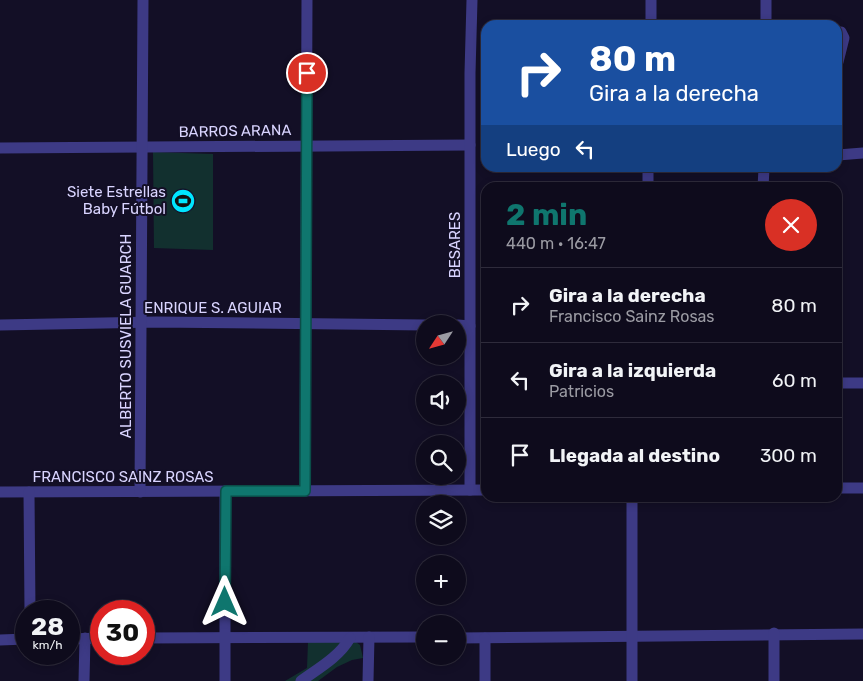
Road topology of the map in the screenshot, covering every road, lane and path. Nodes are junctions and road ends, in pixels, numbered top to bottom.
1 (143, 0) edge
2 (307, 0) edge
3 (472, 0) edge
4 (651, 0) edge
5 (766, 0) edge
6 (651, 20) edge
7 (766, 20) edge
8 (842, 34) edge
9 (842, 46) edge
10 (470, 145) junction
11 (307, 146) junction
12 (142, 147) junction
13 (0, 148) edge
14 (863, 153) edge
15 (842, 155) edge
16 (141, 322) junction
17 (305, 324) junction
18 (0, 325) edge
19 (416, 325) edge
20 (466, 326) edge
21 (470, 326) junction
22 (842, 383) edge
23 (863, 383) edge
24 (842, 488) edge
25 (863, 488) edge
26 (470, 490) junction
27 (481, 490) edge
28 (226, 491) junction
29 (305, 491) junction
30 (0, 492) edge
31 (29, 492) junction
32 (140, 492) junction
33 (632, 502) edge
34 (30, 600) edge
35 (774, 633) junction
36 (863, 634) edge
37 (632, 636) junction
38 (369, 637) junction
39 (416, 637) edge
40 (80, 638) edge
41 (85, 638) junction
42 (90, 638) edge
43 (155, 638) edge
44 (225, 638) junction
45 (350, 638) junction
46 (466, 638) edge
47 (485, 638) junction
48 (15, 639) edge
49 (0, 640) edge
50 (84, 681) edge
51 (225, 681) edge
52 (300, 681) edge
53 (368, 681) edge
54 (485, 681) edge
55 (632, 681) edge
56 (774, 681) edge

1 - 12 street, ALBERTO SUSVIELA GUARCH
2 - 11 street
3 - 10 street, BESARES
4 - 6 street
5 - 7 street
8 - 9 street
10 - 11 street, BARROS ARANA
10 - 21 street, BESARES
11 - 12 street, BARROS ARANA
11 - 17 street
12 - 13 street, BARROS ARANA
12 - 16 street, ALBERTO SUSVIELA GUARCH
14 - 15 street
16 - 17 street, ENRIQUE S. AGUIAR
16 - 18 street, ENRIQUE S. AGUIAR
16 - 32 street, ALBERTO SUSVIELA GUARCH
17 - 19 street, ENRIQUE S. AGUIAR
17 - 29 street
20 - 21 street
21 - 26 street, BESARES
22 - 23 street
24 - 25 street
26 - 27 street, FRANCISCO SAINZ ROSAS
26 - 29 street, FRANCISCO SAINZ ROSAS
28 - 29 street, FRANCISCO SAINZ ROSAS
28 - 32 street, FRANCISCO SAINZ ROSAS
28 - 44 street
30 - 31 street, FRANCISCO SAINZ ROSAS
31 - 32 street, FRANCISCO SAINZ ROSAS
31 - 34 street
33 - 37 street
35 - 36 street
35 - 37 street
35 - 56 street
37 - 47 street
37 - 55 street
38 - 39 street
38 - 45 street
38 - 53 street
40 - 41 street
41 - 42 street
41 - 50 street
43 - 44 street
44 - 45 street
44 - 51 street
45 - 52 street
46 - 47 street
47 - 54 street
48 - 49 street

